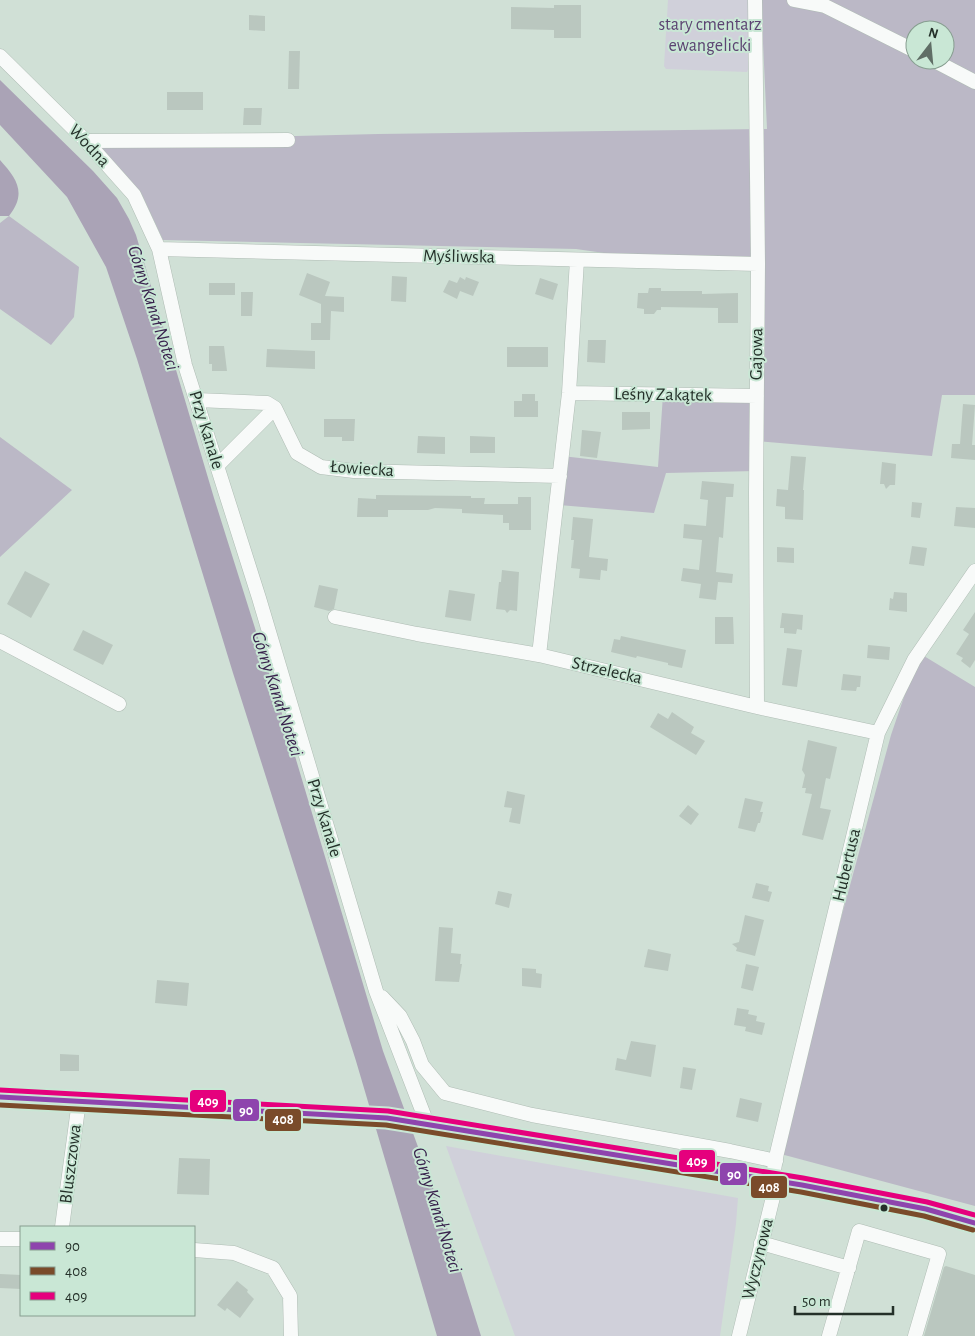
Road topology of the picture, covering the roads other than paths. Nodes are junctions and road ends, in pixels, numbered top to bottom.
1 (755, 0) edge
2 (794, 0) edge
3 (905, 46) edge
4 (0, 56) edge
5 (952, 70) edge
6 (975, 82) edge
7 (288, 140) dead end
8 (86, 141) junction
9 (159, 249) junction
10 (577, 260) junction
11 (758, 264) junction
12 (569, 393) junction
13 (757, 396) junction
14 (196, 400) junction
15 (275, 408) junction
16 (217, 466) junction
17 (560, 476) junction
18 (975, 571) edge
19 (335, 617) dead end
20 (0, 641) edge
21 (538, 655) junction
22 (119, 704) dead end
23 (757, 707) junction
24 (878, 732) junction
25 (376, 990) junction
26 (0, 1097) edge
27 (79, 1101) junction
28 (421, 1122) junction
29 (776, 1161) junction
30 (772, 1181) junction
31 (62, 1226) edge
32 (0, 1239) edge
33 (20, 1239) edge
34 (761, 1243) junction
35 (195, 1250) edge
36 (849, 1268) junction
37 (291, 1336) edge
38 (739, 1336) edge
39 (829, 1336) edge
40 (915, 1336) edge

1 - 11 street, Gajowa
2 - 3 street
4 - 8 street, Wodna
5 - 6 street
7 - 8 street
8 - 9 street, Wodna
9 - 10 street, Myśliwska
9 - 14 street, Przy Kanale
10 - 11 street, Myśliwska
10 - 12 street
11 - 13 street, Gajowa
12 - 13 street, Leśny Zakątek
12 - 17 street
13 - 23 street, Gajowa
14 - 15 street
14 - 16 street, Przy Kanale
15 - 16 street
15 - 17 street, Łowiecka
16 - 25 street, Przy Kanale
17 - 21 street
18 - 24 street, Hubertusa
19 - 21 street, Strzelecka
20 - 22 street
21 - 23 street, Strzelecka
23 - 24 street, Strzelecka
24 - 29 street, Hubertusa
25 - 28 street, Przy Kanale
25 - 29 street
26 - 27 street
27 - 28 street
27 - 31 street, Bluszczowa
28 - 30 street
29 - 30 street, Hubertusa
30 - 34 street, Wyczynowa
32 - 33 street
34 - 36 street
34 - 38 street, Wyczynowa
35 - 37 street
36 - 39 street
36 - 40 street

